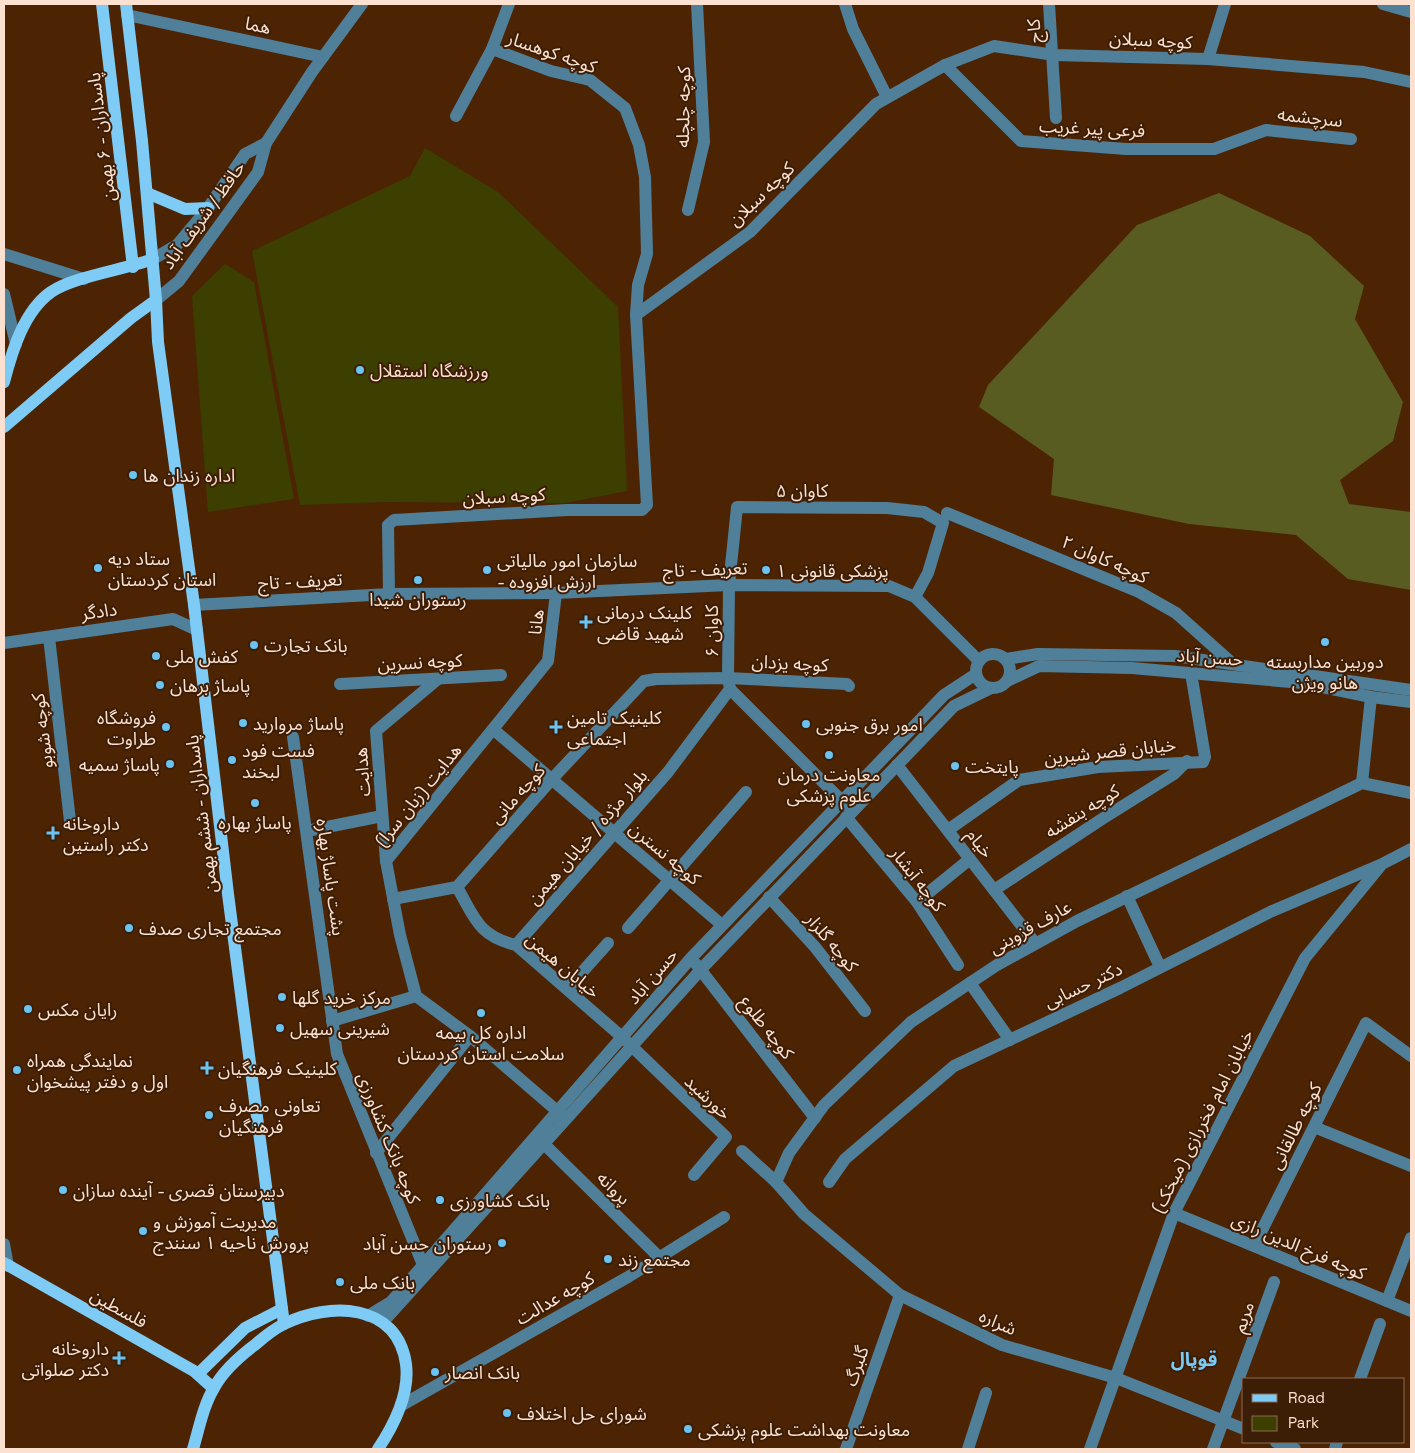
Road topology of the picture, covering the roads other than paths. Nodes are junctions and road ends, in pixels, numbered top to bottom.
1 (102, 4) edge
2 (362, 4) edge
3 (509, 4) edge
4 (697, 4) edge
5 (845, 4) edge
6 (1049, 4) edge
7 (1225, 4) edge
8 (1383, 4) edge
9 (1397, 6) edge
10 (126, 10) edge
11 (1411, 12) edge
12 (492, 49) junction
13 (1054, 55) junction
14 (323, 57) junction
15 (1208, 59) junction
16 (945, 65) junction
17 (1411, 82) edge
18 (887, 97) junction
19 (456, 116) dead end
20 (1056, 118) dead end
21 (1266, 130) joint
22 (1351, 139) dead end
23 (266, 143) junction
24 (147, 193) junction
25 (208, 208) junction
26 (688, 210) dead end
27 (4, 254) edge
28 (153, 259) junction
29 (133, 267) junction
30 (84, 279) junction
31 (4, 294) edge
32 (156, 300) junction
33 (636, 315) junction
34 (16, 344) junction
35 (4, 382) edge
36 (4, 427) edge
37 (945, 518) junction
38 (729, 585) junction
39 (556, 593) junction
40 (389, 594) junction
41 (915, 597) junction
42 (194, 605) junction
43 (197, 630) junction
44 (49, 637) junction
45 (4, 644) edge
46 (550, 654) joint
47 (1006, 659) junction
48 (979, 661) junction
49 (1232, 664) junction
50 (1192, 673) junction
51 (976, 674) junction
52 (501, 675) dead end
53 (438, 679) junction
54 (650, 680) joint
55 (1007, 681) junction
56 (729, 683) junction
57 (340, 684) dead end
58 (849, 686) dead end
59 (990, 688) junction
60 (1411, 690) edge
61 (1371, 697) junction
62 (1411, 702) edge
63 (494, 730) junction
64 (293, 737) dead end
65 (1187, 761) junction
66 (897, 765) junction
67 (552, 780) junction
68 (1362, 783) junction
69 (746, 792) dead end
70 (1411, 793) edge
71 (842, 802) junction
72 (849, 814) junction
73 (382, 816) junction
74 (70, 822) dead end
75 (948, 830) junction
76 (307, 831) junction
77 (614, 832) junction
78 (1411, 849) edge
79 (970, 859) junction
80 (386, 861) junction
81 (1382, 864) junction
82 (670, 880) junction
83 (457, 887) junction
84 (994, 890) junction
85 (1127, 896) junction
86 (770, 897) junction
87 (392, 899) junction
88 (917, 902) junction
89 (722, 925) junction
90 (628, 928) dead end
91 (608, 943) dead end
92 (1035, 943) junction
93 (516, 945) junction
94 (692, 958) junction
95 (958, 965) dead end
96 (1160, 968) junction
97 (700, 970) junction
98 (970, 982) junction
99 (566, 989) junction
100 (416, 996) junction
101 (865, 1011) dead end
102 (332, 1021) junction
103 (470, 1036) junction
104 (622, 1037) junction
105 (1010, 1040) junction
106 (631, 1047) junction
107 (1411, 1056) edge
108 (562, 1115) junction
109 (815, 1118) junction
110 (1314, 1127) junction
111 (544, 1144) junction
112 (742, 1151) dead end
113 (376, 1152) junction
114 (1411, 1166) edge
115 (694, 1175) dead end
116 (776, 1182) junction
117 (829, 1182) dead end
118 (1174, 1213) junction
119 (724, 1217) dead end
120 (1411, 1238) edge
121 (4, 1244) edge
122 (1254, 1246) junction
123 (660, 1258) junction
124 (6, 1264) edge
125 (423, 1265) junction
126 (1274, 1282) dead end
127 (900, 1295) junction
128 (1388, 1301) junction
129 (282, 1309) junction
130 (1411, 1311) edge
131 (368, 1316) junction
132 (383, 1322) junction
133 (284, 1324) junction
134 (1380, 1324) dead end
135 (198, 1374) junction
136 (1116, 1378) junction
137 (1360, 1378) edge
138 (213, 1388) junction
139 (986, 1393) dead end
140 (402, 1405) junction
141 (1223, 1421) junction
142 (1242, 1428) edge
143 (1279, 1443) edge
144 (383, 1448) edge
145 (193, 1449) edge
146 (846, 1449) edge
147 (968, 1449) edge
148 (1090, 1449) edge
149 (1213, 1449) edge
150 (1295, 1449) edge

1 - 29 main road, پاسداران - ۶ بهمن
2 - 14 street, حافظ / شریف آباد
3 - 12 street
4 - 26 street, کوچه چلچله
5 - 18 street
6 - 13 street, کاج
7 - 15 street
8 - 9 street
9 - 11 street
10 - 14 street, هما
10 - 24 main road
12 - 19 street
12 - 33 street, کوچه کوهسار
13 - 15 street, کوچه سبلان
13 - 16 street, کوچه سبلان
13 - 20 street, کاج
14 - 23 street, حافظ / شریف آباد
15 - 17 street, کوچه سبلان
16 - 18 street, کوچه سبلان
16 - 21 street, فرعی پیر غریب
18 - 33 street, کوچه سبلان
21 - 22 street, سرچشمه
23 - 25 street, حافظ / شریف آباد
23 - 32 street, حافظ / شریف آباد
24 - 25 main road
24 - 28 main road
25 - 28 street, حافظ / شریف آباد
27 - 30 street
28 - 29 main road
28 - 32 main road, پاسداران - ششم بهمن
29 - 30 main road
30 - 34 main road
31 - 34 street
32 - 36 main road
32 - 42 main road, پاسداران - ششم بهمن
33 - 40 street, کوچه سبلان
34 - 35 main road
37 - 38 street, کاوان ۵
37 - 41 street
37 - 49 street, کوچه کاوان ۲
38 - 39 street, تعریف - تاج
38 - 41 street, تعریف - تاج
38 - 56 street, کاوان ۶
39 - 40 street, تعریف - تاج
39 - 46 street, هانا
40 - 42 street, تعریف - تاج
41 - 48 street, تعریف - تاج
42 - 43 main road, پاسداران - ششم بهمن
43 - 44 street, دادگر
43 - 129 main road, پاسداران - ششم بهمن
44 - 45 street, دادگر
44 - 74 street, کوچه شوبو
46 - 63 street, هدایت (زبان سرا)
47 - 48 street
47 - 49 street, حسن آباد
47 - 55 street
48 - 51 street
49 - 60 street, حسن آباد
50 - 55 street, حسن آباد
50 - 61 street, حسن آباد
50 - 65 street, خیابان قصر شیرین
51 - 59 street
51 - 71 street, حسن آباد
52 - 53 street, کوچه نسرین
53 - 57 street, کوچه نسرین
53 - 73 street, هدایت
54 - 56 street, کوچه یزدان
54 - 67 street, کوچه مانی
55 - 59 street
56 - 58 street, کوچه یزدان
56 - 71 street, کوچه آبشار
56 - 77 street, بلوار مژده / خیابان هیمن
59 - 66 street, حسن آباد
61 - 62 street, حسن آباد
61 - 68 street
63 - 67 street, کوچه نسترن
63 - 80 street, هدایت (زبان سرا)
64 - 76 street, پشت پاساژ بهاره
65 - 75 street, خیابان قصر شیرین
65 - 84 street, کوچه بنفشه
66 - 72 street, حسن آباد
66 - 75 street, خیام
67 - 77 street, کوچه نسترن
67 - 83 street, کوچه مانی
68 - 70 street
68 - 85 street, عارف قزوینی
69 - 82 street
71 - 72 street, کوچه آبشار
71 - 89 street, حسن آباد
72 - 86 street, حسن آباد
72 - 88 street, کوچه آبشار
73 - 76 street
73 - 80 street, هدایت
75 - 79 street, خیام
76 - 102 street, پشت پاساژ بهاره
77 - 82 street, کوچه نسترن
77 - 93 street, بلوار مژده / خیابان هیمن
78 - 81 street, خیابان امام فخررازی (میخک)
79 - 84 street, خیام
79 - 88 street
80 - 87 street, هدایت (زبان سرا)
81 - 96 street, دکتر حسابی
81 - 118 street, خیابان امام فخررازی (میخک)
82 - 89 street, کوچه نسترن
82 - 90 street
83 - 87 street
83 - 93 street, خیابان هیمن
84 - 92 street, خیام
85 - 92 street, عارف قزوینی
85 - 96 street
86 - 97 street, حسن آباد
86 - 101 street, کوچه گلزار
87 - 100 street, هدایت (زبان سرا)
88 - 95 street, کوچه آبشار
89 - 94 street, حسن آباد
91 - 99 street
92 - 98 street, عارف قزوینی
93 - 99 street, خیابان هیمن
94 - 97 street, کوچه طلوع
94 - 104 street, حسن آباد
96 - 105 street, دکتر حسابی
97 - 106 street, حسن آباد
97 - 109 street, کوچه طلوع
98 - 105 street
98 - 109 street, عارف قزوینی
99 - 104 street, خیابان هیمن
100 - 102 street
100 - 103 street
102 - 113 street, کوچه بانک کشاورزی
103 - 108 street
103 - 113 street
104 - 106 street, خیابان هیمن
104 - 108 street, حسن آباد
105 - 117 street, دکتر حسابی
106 - 108 street, حسن آباد
106 - 115 street, خورشید
107 - 110 street, کوچه طالقانی
108 - 111 street, حسن آباد
108 - 125 street, حسن آباد
109 - 116 street, عارف قزوینی
110 - 114 street
110 - 122 street, کوچه طالقانی
111 - 123 street, پروانه
111 - 132 street, حسن آباد
112 - 116 street, شراره
113 - 125 street, کوچه بانک کشاورزی
116 - 127 street, شراره
118 - 122 street, کوچه فرخ الدین رازی
118 - 136 street, خیابان امام فخررازی (میخک)
119 - 123 street, کوچه عدالت
120 - 128 street
121 - 124 street
122 - 128 street, کوچه فرخ الدین رازی
123 - 140 street, کوچه عدالت
124 - 135 main road, فلسطین
125 - 131 street, حسن آباد
126 - 141 street, مریم
127 - 136 street, شراره
127 - 146 street, گلبرگ
128 - 130 street, کوچه فرخ الدین رازی
129 - 133 main road, پاسداران - ششم بهمن
129 - 135 main road
131 - 132 main road
131 - 133 main road
132 - 140 main road
133 - 138 main road
134 - 137 street
135 - 138 main road, فلسطین
136 - 141 street, شراره
136 - 148 street, خیابان امام فخررازی (میخک)
138 - 145 main road
139 - 147 street
140 - 144 main road
141 - 142 street, شراره
141 - 149 street, مریم
143 - 150 street

